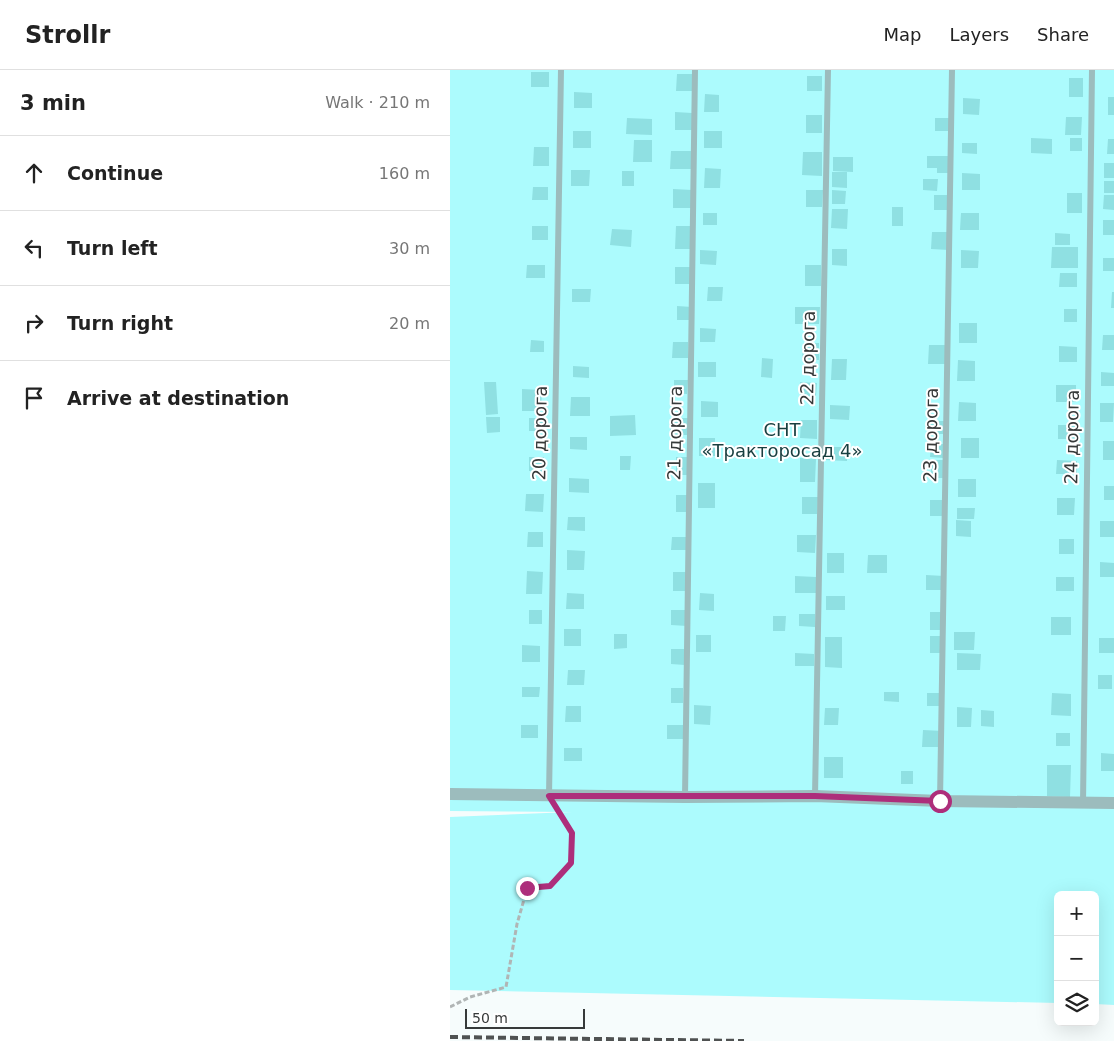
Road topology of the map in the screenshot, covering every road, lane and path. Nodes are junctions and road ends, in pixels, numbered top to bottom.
1 (561, 70) edge
2 (696, 70) edge
3 (828, 70) edge
4 (952, 70) edge
5 (1092, 70) edge
6 (450, 794) edge
7 (549, 796) junction
8 (815, 796) junction
9 (685, 797) junction
10 (940, 801) junction
11 (1114, 803) edge
12 (1083, 804) junction
13 (450, 1007) edge

1 - 7 lane, 20 дорога
2 - 9 lane, 21 дорога
3 - 8 lane, 22 дорога
4 - 10 lane, 23 дорога
5 - 12 lane, 24 дорога
6 - 7 street
7 - 9 street
7 - 13 path
8 - 9 street
8 - 10 street
10 - 12 street
11 - 12 street

